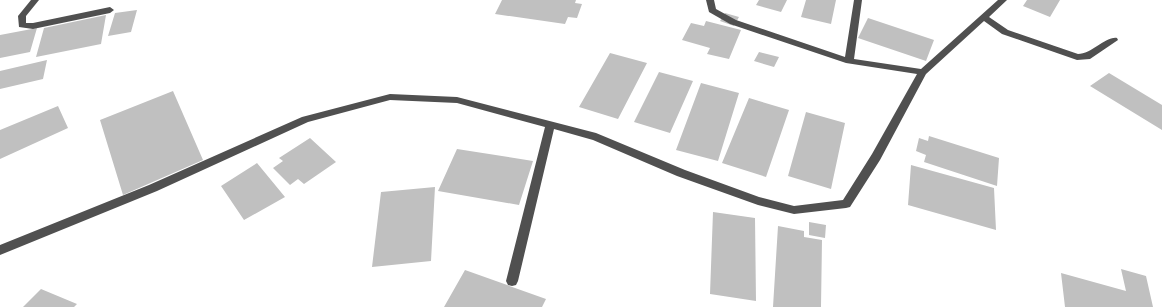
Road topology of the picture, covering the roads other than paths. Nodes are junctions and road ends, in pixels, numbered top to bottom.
1 (35, 0) edge
2 (710, 0) edge
3 (858, 0) edge
4 (1003, 0) edge
5 (110, 10) dead end
6 (984, 17) junction
7 (1114, 40) dead end
8 (849, 61) junction
9 (923, 72) junction
10 (550, 125) junction
11 (0, 250) edge
12 (512, 281) dead end

1 - 5 street
2 - 8 street
3 - 8 street
4 - 6 street
6 - 7 street
6 - 9 street
8 - 9 street
9 - 10 street
10 - 11 street
10 - 12 street

